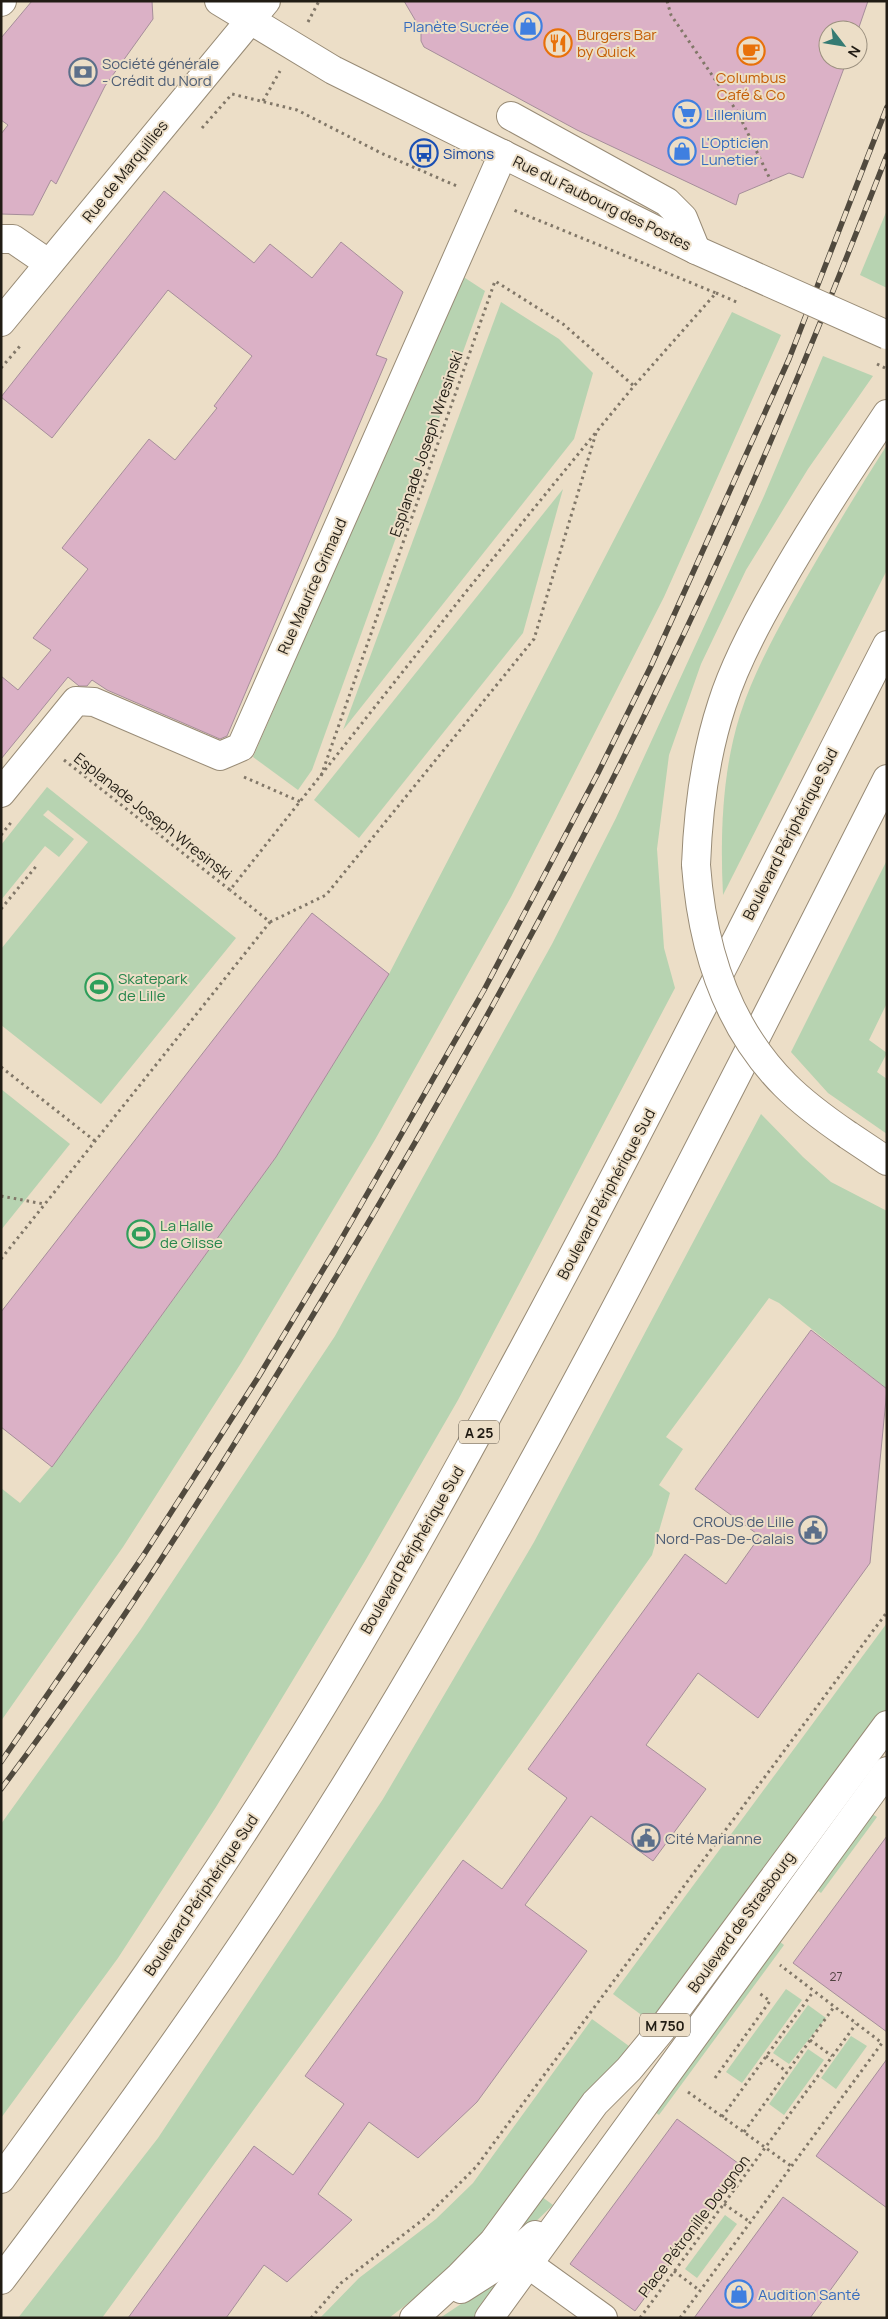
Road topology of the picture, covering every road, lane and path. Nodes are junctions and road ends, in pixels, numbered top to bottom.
1 (219, 1) edge
2 (667, 1) edge
3 (258, 11) edge
4 (511, 116) dead end
5 (503, 154) junction
6 (771, 181) dead end
7 (1, 239) edge
8 (696, 250) junction
9 (48, 263) junction
10 (716, 293) dead end
11 (1, 322) edge
12 (887, 335) edge
13 (634, 386) junction
14 (887, 414) edge
15 (597, 430) junction
16 (887, 645) edge
17 (68, 752) dead end
18 (63, 759) junction
19 (58, 765) dead end
20 (238, 774) dead end
21 (320, 779) junction
22 (887, 780) edge
23 (301, 802) junction
24 (10, 803) edge
25 (1, 835) edge
26 (38, 864) dead end
27 (230, 890) junction
28 (1, 909) edge
29 (270, 922) junction
30 (1, 1067) edge
31 (95, 1141) junction
32 (887, 1161) edge
33 (1, 1196) edge
34 (45, 1204) junction
35 (1, 1259) edge
36 (887, 1612) edge
37 (887, 1725) edge
38 (887, 1771) edge
39 (786, 1972) dead end
40 (757, 1991) dead end
41 (813, 1992) junction
42 (834, 2007) junction
43 (856, 2024) junction
44 (810, 2040) junction
45 (766, 2056) junction
46 (832, 2056) junction
47 (787, 2072) junction
48 (714, 2078) dead end
49 (694, 2097) dead end
50 (722, 2117) junction
51 (744, 2132) junction
52 (766, 2148) junction
53 (791, 2166) junction
54 (1, 2179) edge
55 (576, 2198) junction
56 (724, 2204) junction
57 (750, 2222) junction
58 (528, 2264) junction
59 (674, 2271) junction
60 (1, 2280) edge
61 (700, 2290) junction
62 (419, 2313) edge
63 (311, 2318) edge
64 (489, 2318) edge
65 (603, 2318) edge
66 (640, 2318) edge
67 (680, 2318) edge

1 - 3 main road, Rue du Faubourg des Postes
2 - 6 path
3 - 5 main road, Rue du Faubourg des Postes
3 - 9 main road, Rue de Marquillies
4 - 8 main road
5 - 8 main road, Rue du Faubourg des Postes
5 - 24 main road, Rue Maurice Grimaud
7 - 9 main road
8 - 12 main road, Rue du Faubourg des Postes, bridge
9 - 11 main road, Rue de Marquillies
10 - 13 path, Esplanade Joseph Wresinski
13 - 15 path, Esplanade Joseph Wresinski
13 - 21 path, Esplanade Joseph Wresinski
14 - 32 main road, bridge
15 - 21 path, Esplanade Joseph Wresinski
15 - 29 path, Esplanade Joseph Wresinski
16 - 54 main road, Boulevard Périphérique Sud / A 25
17 - 18 path
18 - 19 path
18 - 27 path, Esplanade Joseph Wresinski
20 - 23 path
21 - 23 path, Esplanade Joseph Wresinski
22 - 60 main road
23 - 27 path, Esplanade Joseph Wresinski
24 - 25 path
26 - 28 path
27 - 29 path, Esplanade Joseph Wresinski
29 - 31 path, Esplanade Joseph Wresinski
30 - 31 path
31 - 34 path, Esplanade Joseph Wresinski
33 - 34 path
34 - 35 path, Esplanade Joseph Wresinski
36 - 63 path
37 - 62 main road, Boulevard de Strasbourg / M 750
38 - 55 main road, Boulevard de Strasbourg / M 750
39 - 41 path
40 - 48 path
41 - 42 path
41 - 45 path
42 - 43 path
42 - 44 path
43 - 46 path
43 - 53 path
44 - 46 path
44 - 47 path
45 - 47 path
45 - 50 path
46 - 52 path
47 - 51 path
49 - 50 path, Place Pétronille Dougnon
50 - 51 path, Place Pétronille Dougnon
51 - 52 path, Place Pétronille Dougnon
52 - 53 path, Place Pétronille Dougnon
52 - 56 path, Place Pétronille Dougnon
53 - 57 path
55 - 58 main road, Boulevard de Strasbourg / M 750
55 - 62 main road
56 - 57 path
56 - 59 path, Place Pétronille Dougnon
57 - 61 path
58 - 64 main road, Boulevard de Strasbourg / M 750
58 - 65 main road
59 - 61 path
59 - 66 path, Place Pétronille Dougnon
61 - 67 path

